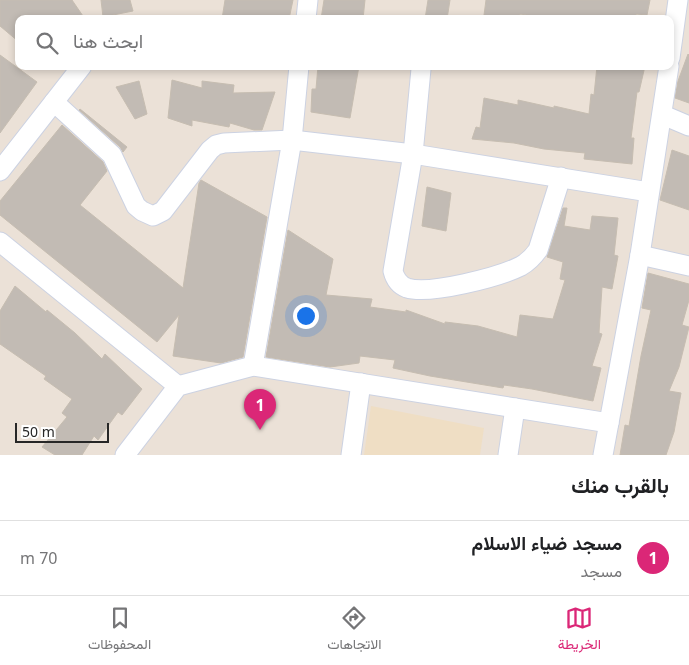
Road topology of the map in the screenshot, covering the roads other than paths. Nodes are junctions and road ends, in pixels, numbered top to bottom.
1 (308, 0) edge
2 (678, 0) edge
3 (306, 15) edge
4 (674, 29) edge
5 (79, 70) edge
6 (299, 70) edge
7 (421, 70) edge
8 (669, 70) edge
9 (54, 102) junction
10 (663, 115) junction
11 (689, 126) edge
12 (292, 140) junction
13 (413, 154) junction
14 (0, 171) edge
15 (561, 177) junction
16 (649, 192) junction
17 (0, 242) edge
18 (640, 255) junction
19 (689, 266) edge
20 (254, 366) junction
21 (361, 383) junction
22 (178, 386) junction
23 (515, 408) junction
24 (609, 423) junction
25 (126, 455) edge
26 (351, 455) edge
27 (508, 455) edge
28 (603, 455) edge

1 - 3 street
2 - 4 street
5 - 9 street
6 - 12 street
7 - 13 street
8 - 10 street
9 - 12 street
9 - 14 street
10 - 11 street
10 - 16 street
12 - 13 street
12 - 20 street
13 - 15 street
13 - 15 street
15 - 16 street
16 - 18 street
17 - 22 street
18 - 19 street
18 - 24 street
20 - 21 street
20 - 22 street
21 - 23 street
21 - 26 street
22 - 25 street
23 - 24 street
23 - 27 street
24 - 28 street

